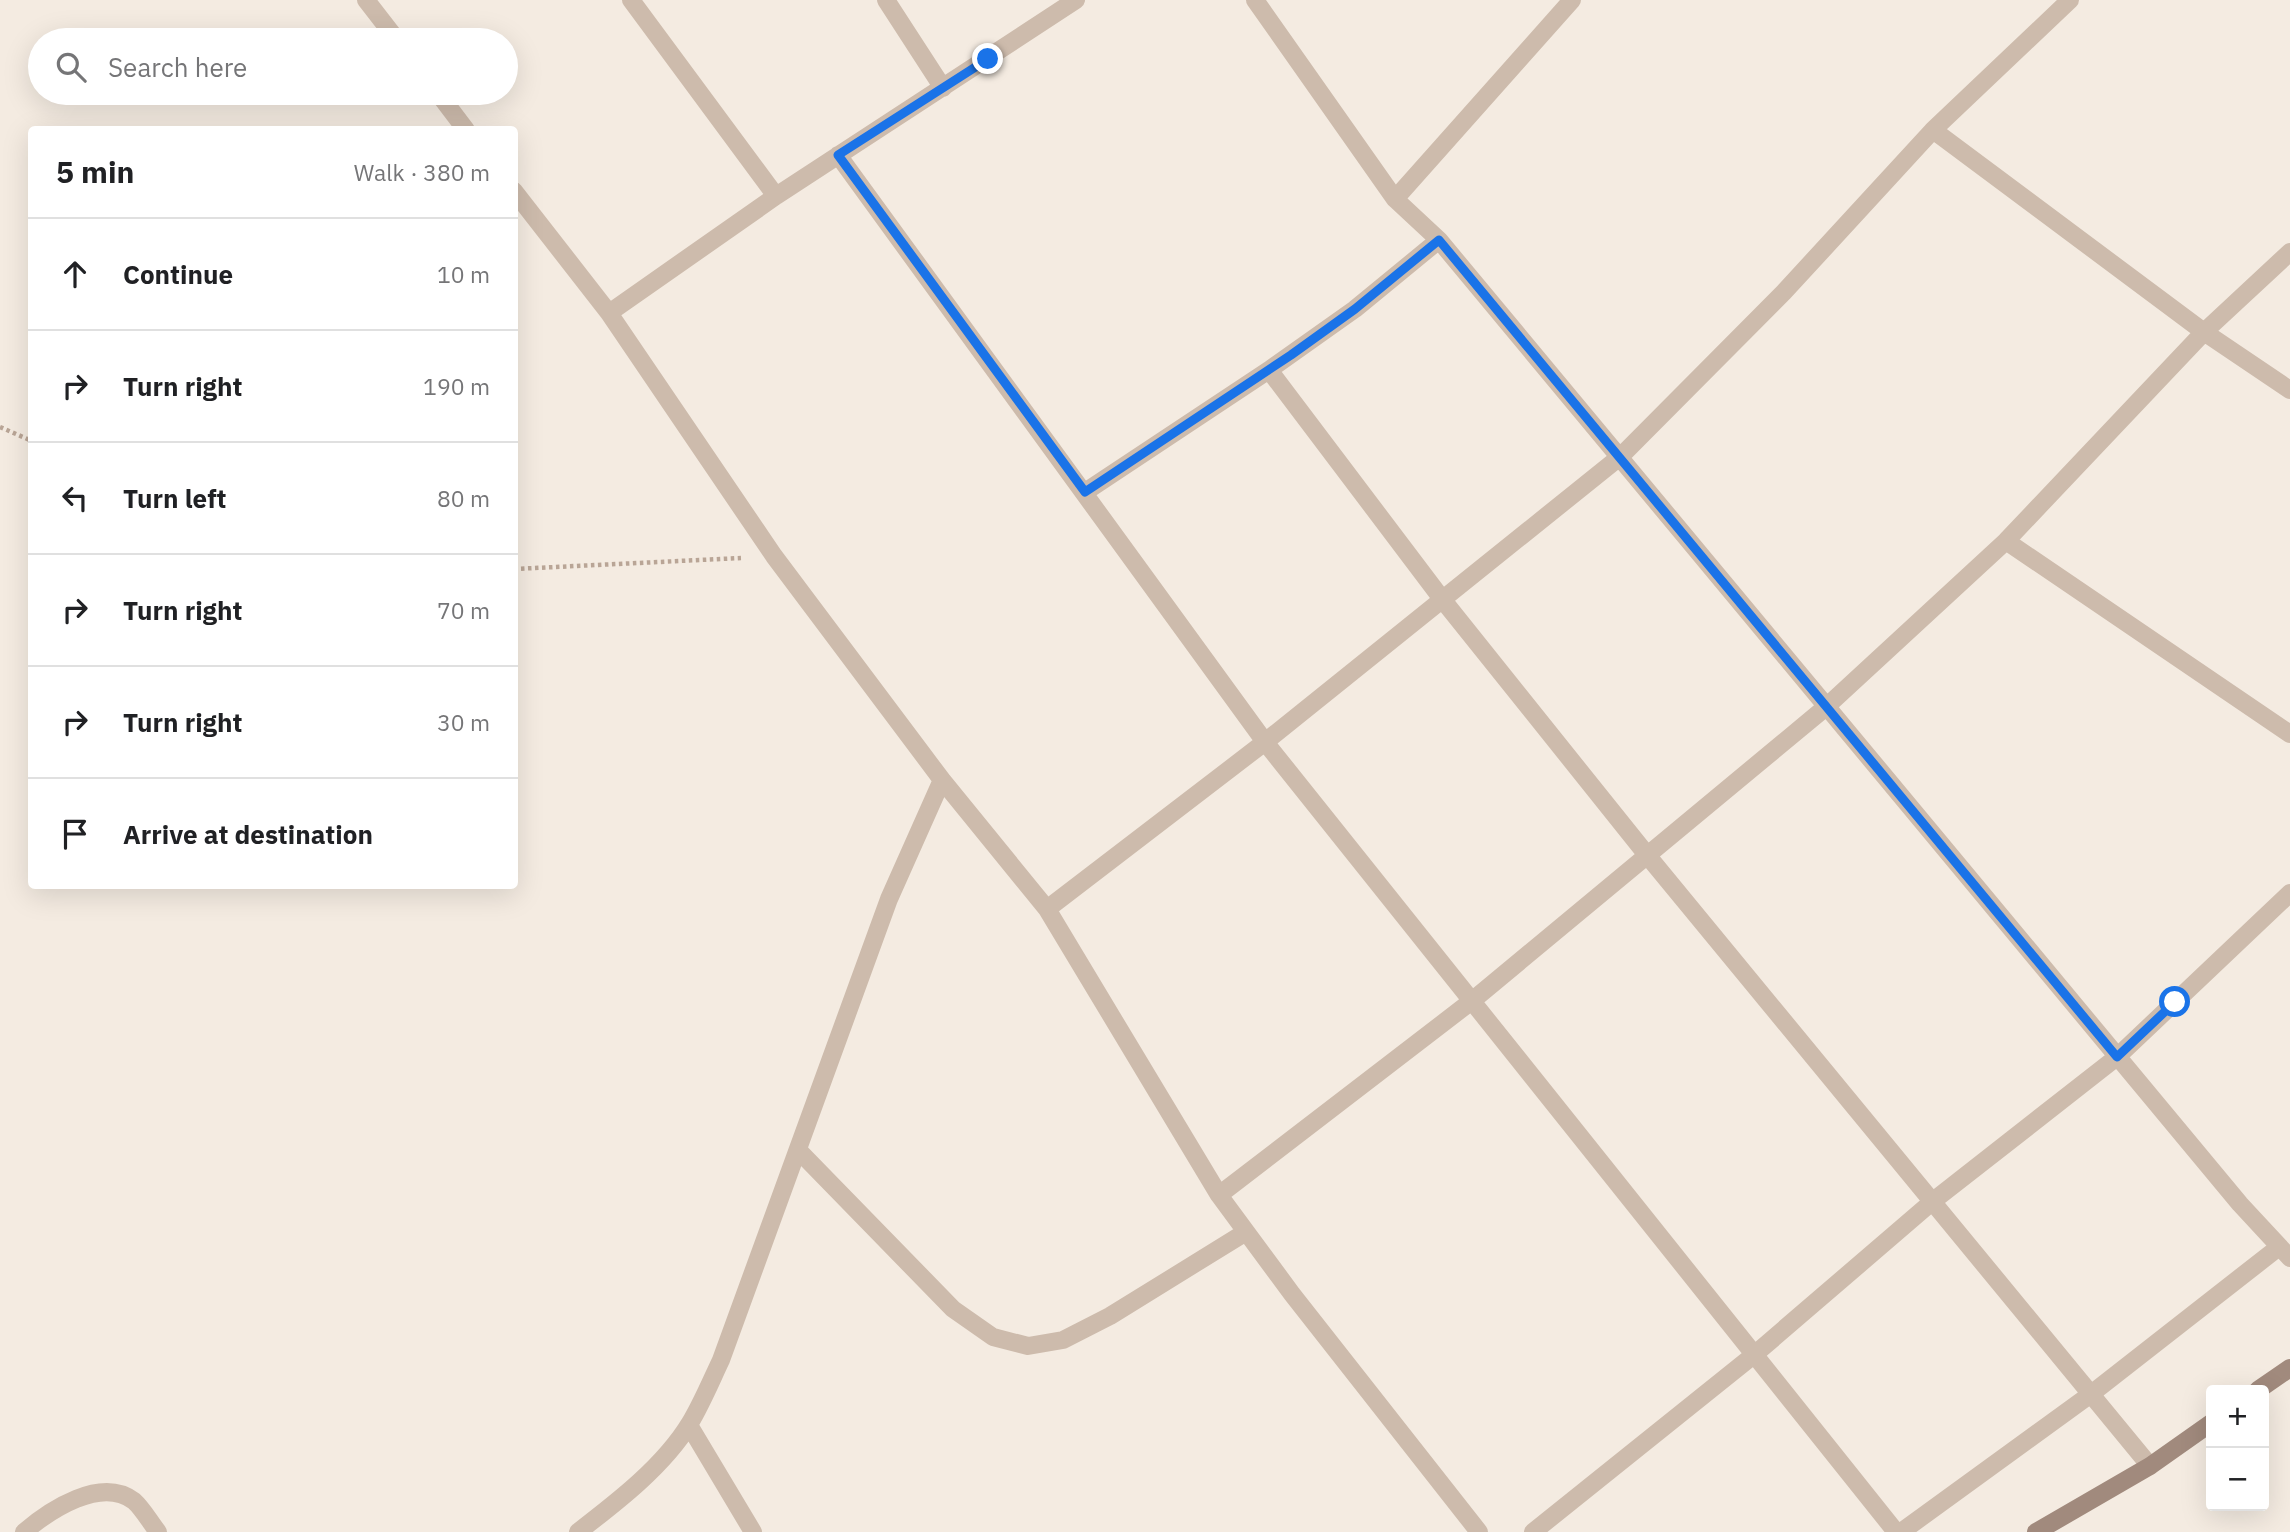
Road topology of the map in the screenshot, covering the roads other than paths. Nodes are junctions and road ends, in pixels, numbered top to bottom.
1 (366, 0) edge
2 (631, 0) edge
3 (886, 0) edge
4 (1076, 0) edge
5 (1255, 0) edge
6 (1572, 0) edge
7 (2070, 0) edge
8 (388, 28) edge
9 (943, 88) junction
10 (447, 105) edge
11 (463, 126) edge
12 (1933, 130) junction
13 (838, 155) junction
14 (518, 196) edge
15 (776, 196) junction
16 (1395, 199) junction
17 (1439, 240) junction
18 (2290, 253) edge
19 (609, 313) junction
20 (2204, 332) junction
21 (1269, 370) junction
22 (2290, 390) edge
23 (1621, 456) junction
24 (1085, 492) junction
25 (2006, 541) junction
26 (1442, 599) junction
27 (1825, 707) junction
28 (2290, 734) edge
29 (1265, 742) junction
30 (942, 780) junction
31 (1647, 855) junction
32 (2290, 893) edge
33 (1047, 909) junction
34 (1473, 1000) junction
35 (2117, 1057) junction
36 (798, 1150) junction
37 (1219, 1195) junction
38 (1933, 1201) junction
39 (1246, 1231) junction
40 (2285, 1252) edge
41 (1755, 1354) junction
42 (2290, 1368) edge
43 (2265, 1385) edge
44 (2091, 1394) junction
45 (689, 1425) junction
46 (2206, 1427) edge
47 (2150, 1466) junction
48 (24, 1532) edge
49 (158, 1532) edge
50 (578, 1532) edge
51 (753, 1532) edge
52 (1479, 1532) edge
53 (1533, 1532) edge
54 (1898, 1532) edge
55 (2036, 1532) edge

1 - 8 street
2 - 15 street
3 - 9 street
4 - 9 street
5 - 16 street
6 - 16 street
7 - 12 street
9 - 13 street
10 - 11 street
12 - 20 street
12 - 23 street
13 - 15 street
13 - 24 street
14 - 19 street
15 - 19 street
16 - 17 street
17 - 21 street
17 - 23 street
18 - 20 street
19 - 30 street
20 - 22 street
20 - 25 street
21 - 24 street
21 - 26 street
23 - 26 street
23 - 27 street
24 - 29 street
25 - 27 street
25 - 28 street
26 - 29 street
26 - 31 street
27 - 31 street
27 - 35 street
29 - 33 street
29 - 34 street
30 - 33 street
30 - 36 street
31 - 34 street
31 - 38 street
32 - 35 street
33 - 37 street
34 - 37 street
34 - 41 street
35 - 38 street
35 - 40 street
36 - 39 street
36 - 45 street
37 - 39 street
38 - 41 street
38 - 44 street
39 - 52 street
40 - 44 street
41 - 53 street
41 - 54 street
42 - 43 street
44 - 47 street
44 - 54 street
45 - 50 street
45 - 51 street
46 - 47 street
47 - 55 street
48 - 49 street

